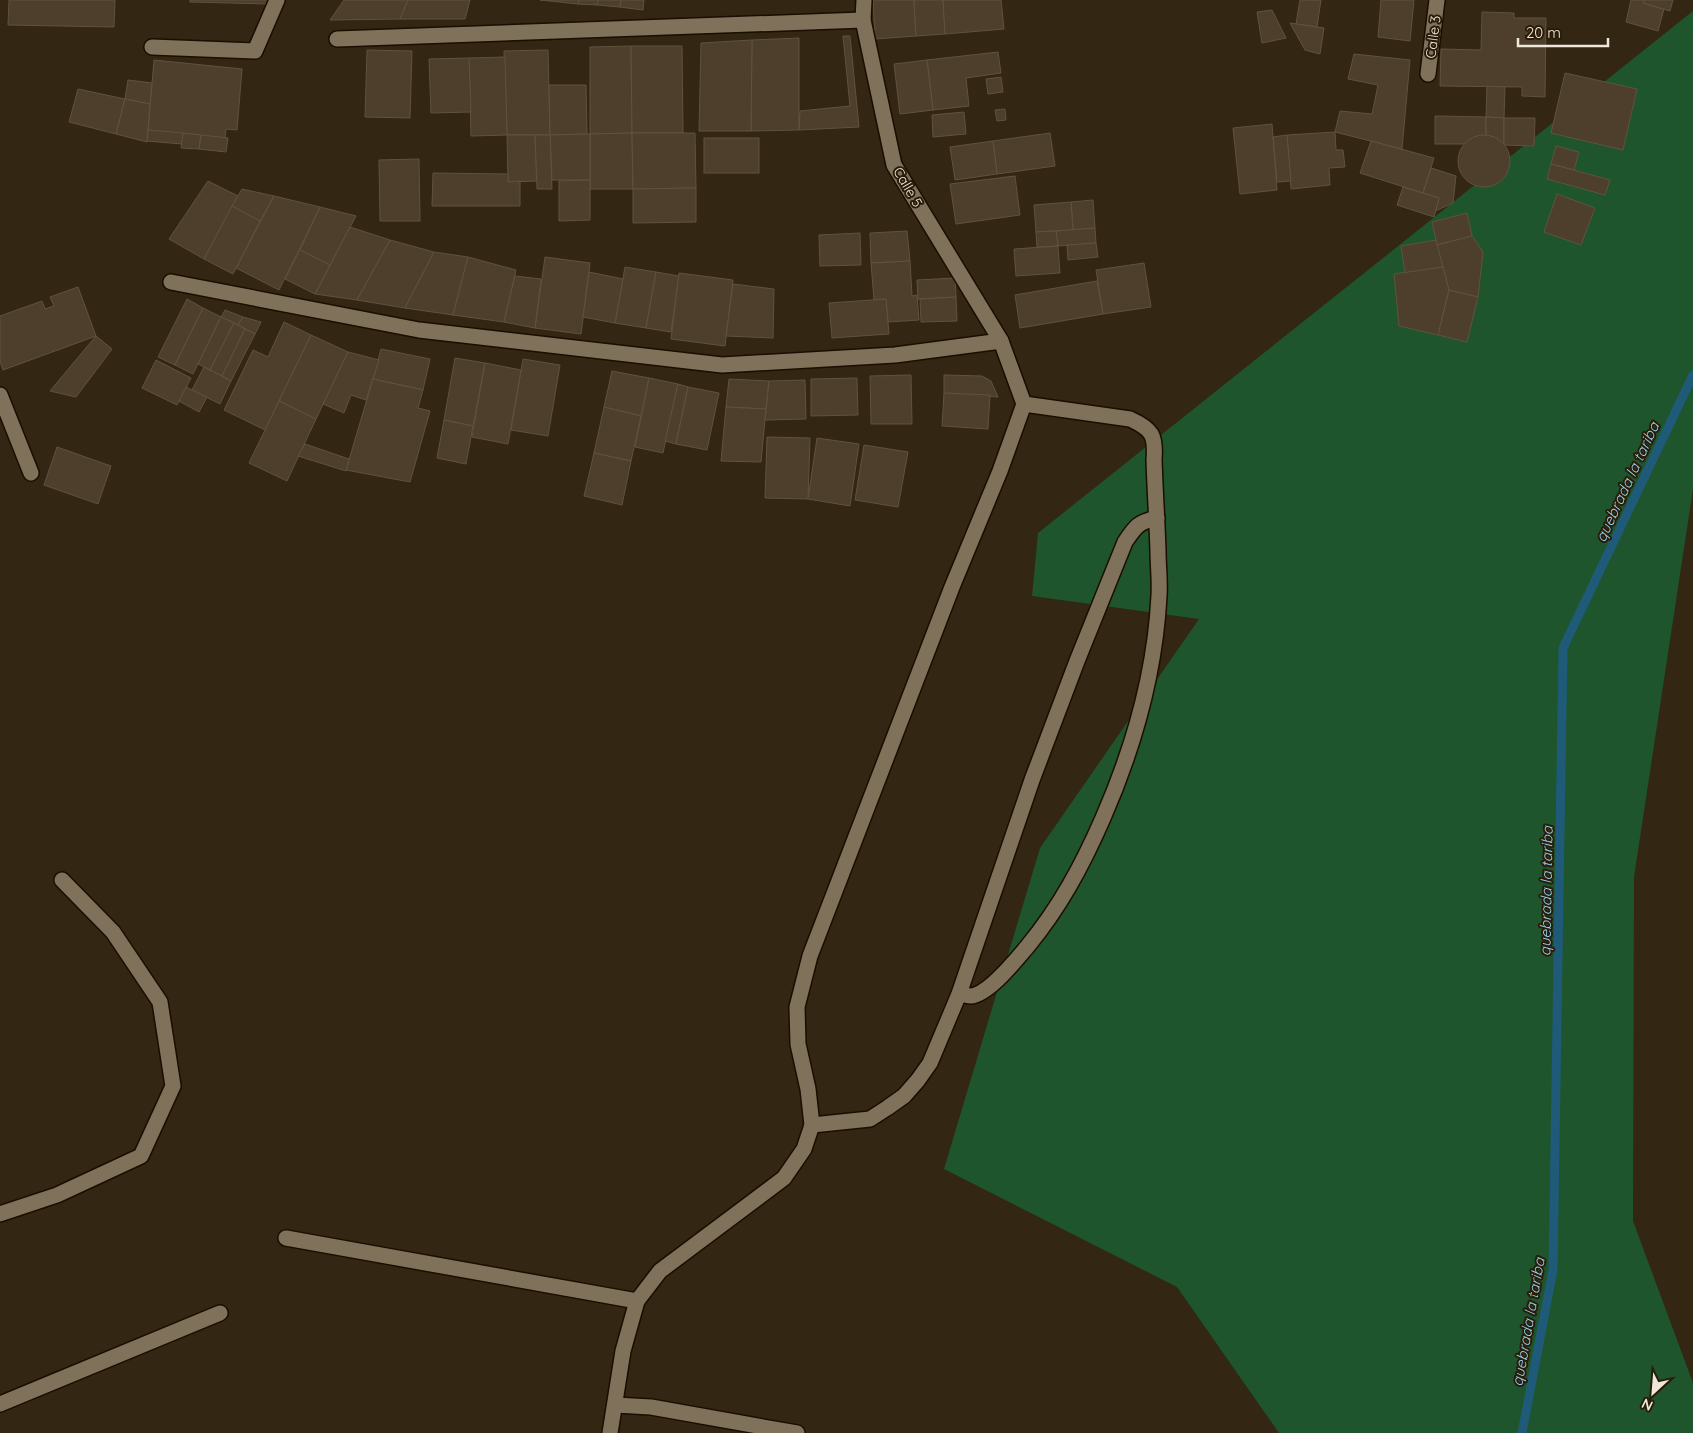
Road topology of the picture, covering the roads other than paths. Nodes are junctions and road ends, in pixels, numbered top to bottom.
1 (277, 0) edge
2 (864, 0) edge
3 (1437, 0) edge
4 (863, 20) junction
5 (337, 39) dead end
6 (152, 47) dead end
7 (1428, 74) dead end
8 (171, 282) dead end
9 (1003, 348) junction
10 (0, 395) edge
11 (1024, 404) junction
12 (31, 473) dead end
13 (1156, 518) junction
14 (62, 880) dead end
15 (959, 994) junction
16 (812, 1125) junction
17 (0, 1214) edge
18 (286, 1238) dead end
19 (637, 1301) junction
20 (220, 1313) dead end
21 (0, 1404) edge
22 (614, 1405) junction
23 (610, 1433) edge
24 (797, 1433) edge

1 - 6 street
2 - 4 street, Calle 5
3 - 7 street, Calle 3
4 - 5 street
4 - 9 street, Calle 5
8 - 9 street
9 - 11 street, Calle 5
10 - 12 street
11 - 13 street
11 - 16 street
13 - 15 street
13 - 15 street
14 - 17 street
15 - 16 street
16 - 19 street
18 - 19 street
19 - 22 street
20 - 21 street
22 - 23 street
22 - 24 street

